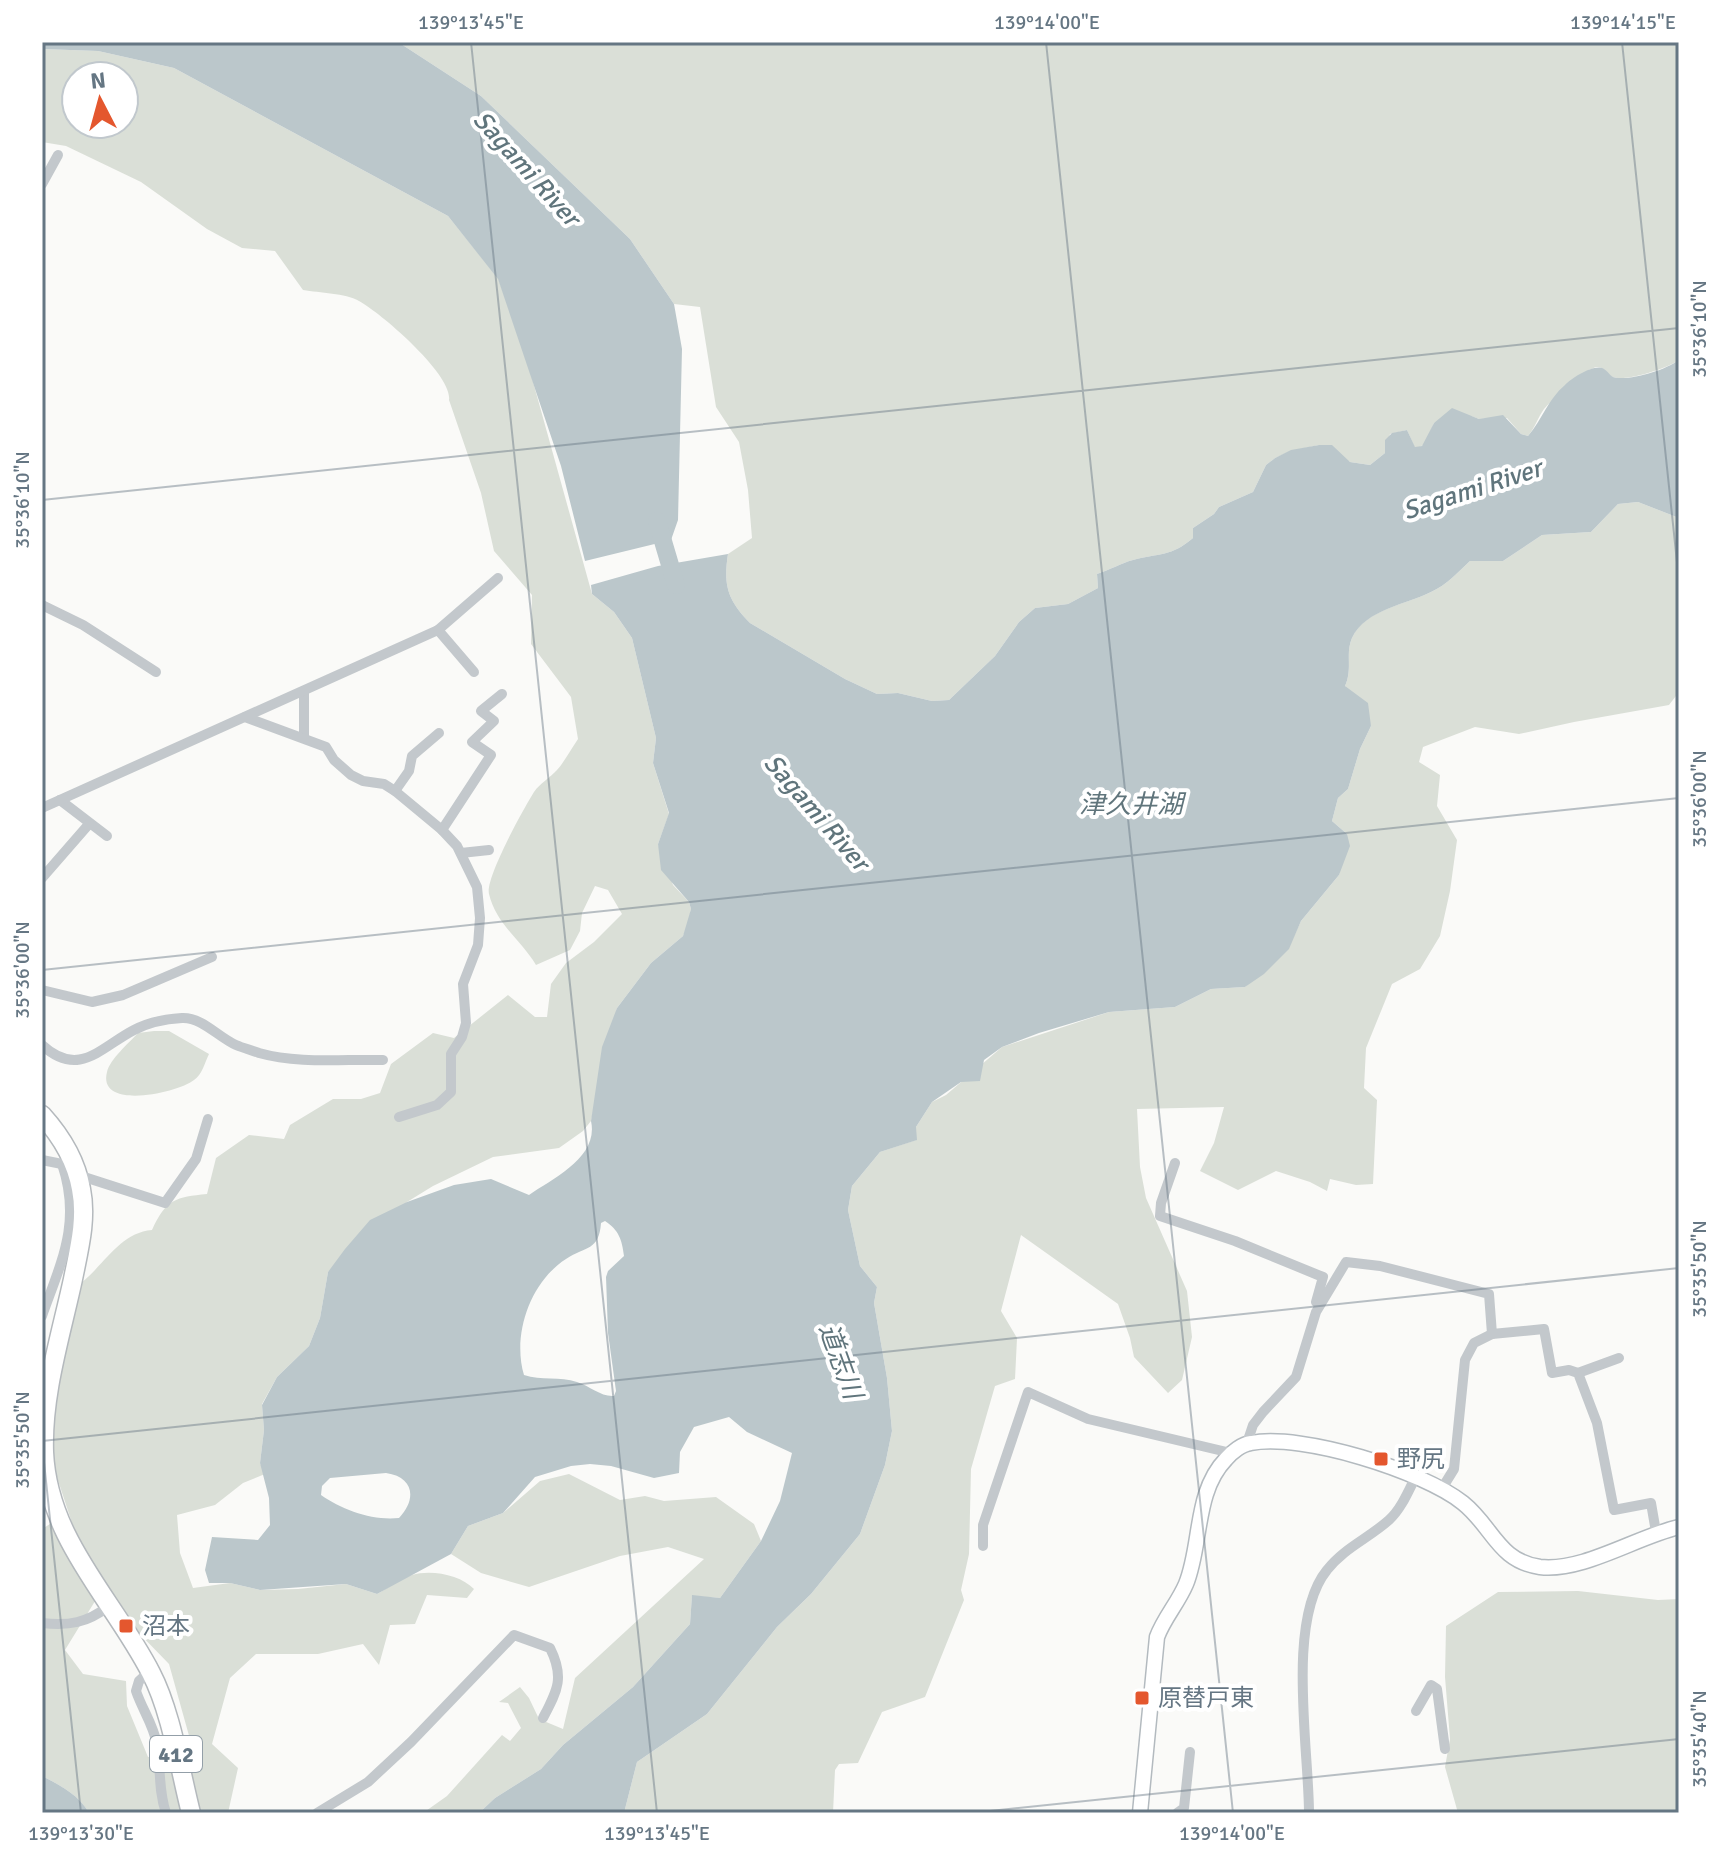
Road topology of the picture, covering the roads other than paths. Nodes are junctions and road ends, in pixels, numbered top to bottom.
1 (58, 155) dead end
2 (42, 184) edge
3 (498, 578) dead end
4 (42, 605) edge
5 (438, 630) junction
6 (156, 672) dead end
7 (474, 672) dead end
8 (304, 691) junction
9 (502, 694) dead end
10 (245, 717) junction
11 (439, 733) dead end
12 (304, 737) junction
13 (395, 791) junction
14 (60, 800) junction
15 (42, 808) edge
16 (89, 824) junction
17 (442, 830) junction
18 (107, 836) dead end
19 (489, 850) dead end
20 (461, 853) junction
21 (42, 878) edge
22 (212, 957) dead end
23 (42, 990) edge
24 (42, 1045) edge
25 (383, 1060) dead end
26 (42, 1115) edge
27 (399, 1117) dead end
28 (208, 1119) dead end
29 (42, 1160) edge
30 (1175, 1163) dead end
31 (71, 1166) junction
32 (1316, 1312) junction
33 (42, 1316) edge
34 (1492, 1334) junction
35 (1619, 1358) dead end
36 (1578, 1373) junction
37 (1247, 1443) junction
38 (1231, 1453) junction
39 (1415, 1478) junction
40 (1441, 1490) junction
41 (1679, 1527) edge
42 (1656, 1532) junction
43 (983, 1546) dead end
44 (109, 1606) junction
45 (42, 1623) edge
46 (150, 1671) junction
47 (1416, 1711) dead end
48 (543, 1718) dead end
49 (1445, 1749) dead end
50 (1190, 1752) dead end
51 (166, 1813) edge
52 (191, 1813) edge
53 (317, 1813) edge
54 (1140, 1813) edge
55 (1177, 1813) edge
56 (1309, 1813) edge

1 - 2 street
3 - 5 street
4 - 6 street
5 - 7 street
5 - 8 street
8 - 10 street
8 - 12 street
9 - 17 street
10 - 12 street
10 - 14 street
11 - 13 street
12 - 13 street
13 - 17 street
14 - 15 street
14 - 16 street
16 - 18 street
16 - 21 street
17 - 20 street
19 - 20 street
20 - 27 street
22 - 23 street
24 - 25 street
26 - 31 highway, 412
28 - 31 street
29 - 31 street
30 - 32 street
31 - 33 street
31 - 44 highway, 412
32 - 34 street
32 - 37 street
34 - 36 street
34 - 40 street
35 - 36 street
36 - 42 street
37 - 38 street
37 - 39 street
38 - 43 street
38 - 54 street
39 - 40 street
39 - 56 street
40 - 42 street
41 - 42 street
44 - 45 street
44 - 46 highway, 412
46 - 51 street
46 - 52 highway, 412
47 - 49 street
48 - 53 street
50 - 55 street

